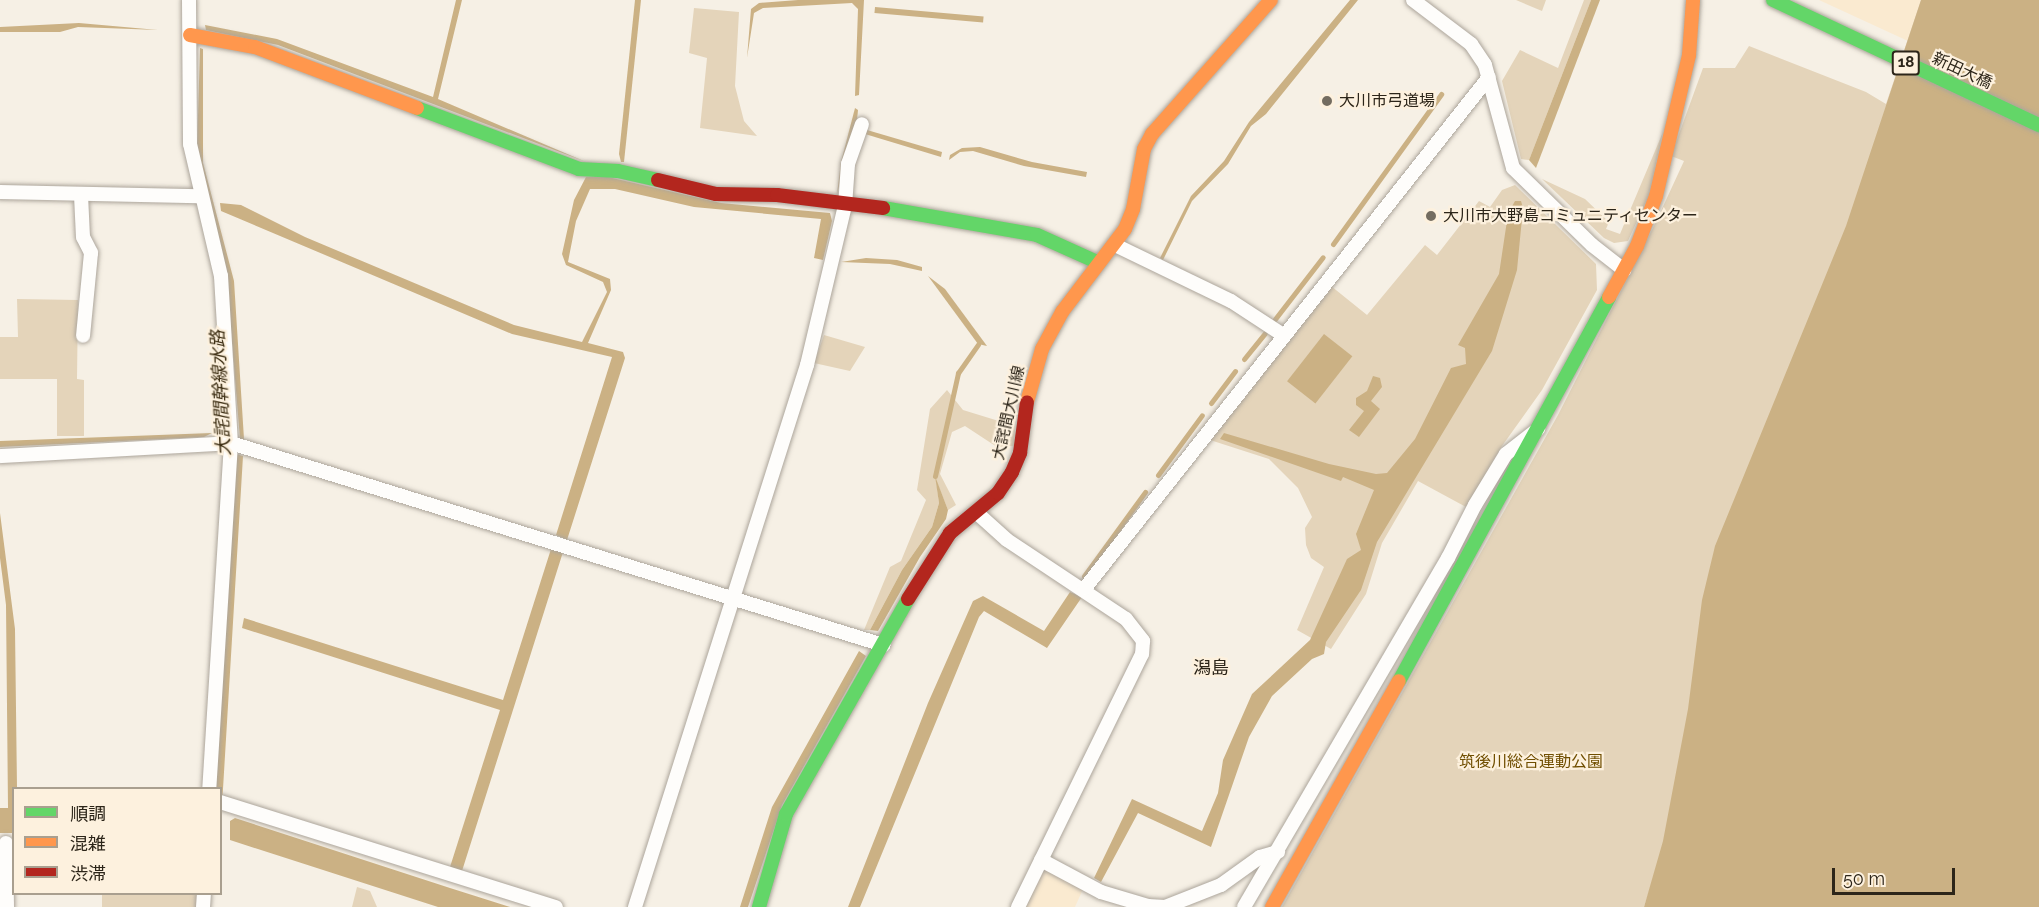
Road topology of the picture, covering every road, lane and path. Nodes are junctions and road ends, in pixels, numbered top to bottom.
1 (189, 0) edge
2 (1271, 0) edge
3 (1413, 0) edge
4 (1693, 0) edge
5 (1773, 0) edge
6 (190, 35) junction
7 (1489, 77) junction
8 (862, 124) dead end
9 (2039, 125) edge
10 (0, 192) edge
11 (81, 195) junction
12 (199, 196) junction
13 (845, 206) junction
14 (1115, 245) junction
15 (1098, 262) junction
16 (1624, 270) junction
17 (1283, 335) junction
18 (83, 336) dead end
19 (1540, 428) junction
20 (238, 445) junction
21 (0, 456) edge
22 (976, 513) junction
23 (1085, 588) junction
24 (732, 599) junction
25 (883, 645) junction
26 (209, 787) edge
27 (223, 803) edge
28 (6, 843) edge
29 (1278, 852) junction
30 (1041, 860) junction
31 (7, 907) edge
32 (556, 907) edge
33 (635, 907) edge
34 (759, 907) edge
35 (1018, 907) edge
36 (1244, 907) edge
37 (1272, 907) edge

1 - 6 street
2 - 14 street, 大詫間大川線
3 - 7 street
4 - 16 street
5 - 9 street, 新田大橋 / 18
6 - 12 street
6 - 13 street
7 - 16 street
7 - 17 street
8 - 13 street
10 - 11 street
11 - 12 street
11 - 18 street
12 - 20 street
13 - 15 street
13 - 24 street
14 - 15 street, 大詫間大川線
14 - 17 street
15 - 22 street, 大詫間大川線
16 - 19 street
17 - 23 street
19 - 29 street
19 - 37 street
20 - 21 street
20 - 24 street
20 - 26 street
22 - 23 street
22 - 25 street, 大詫間大川線
23 - 30 street
24 - 25 street
24 - 33 street
25 - 34 street, 大詫間大川線
27 - 32 street
28 - 31 street
29 - 30 street
29 - 36 street
30 - 35 street

